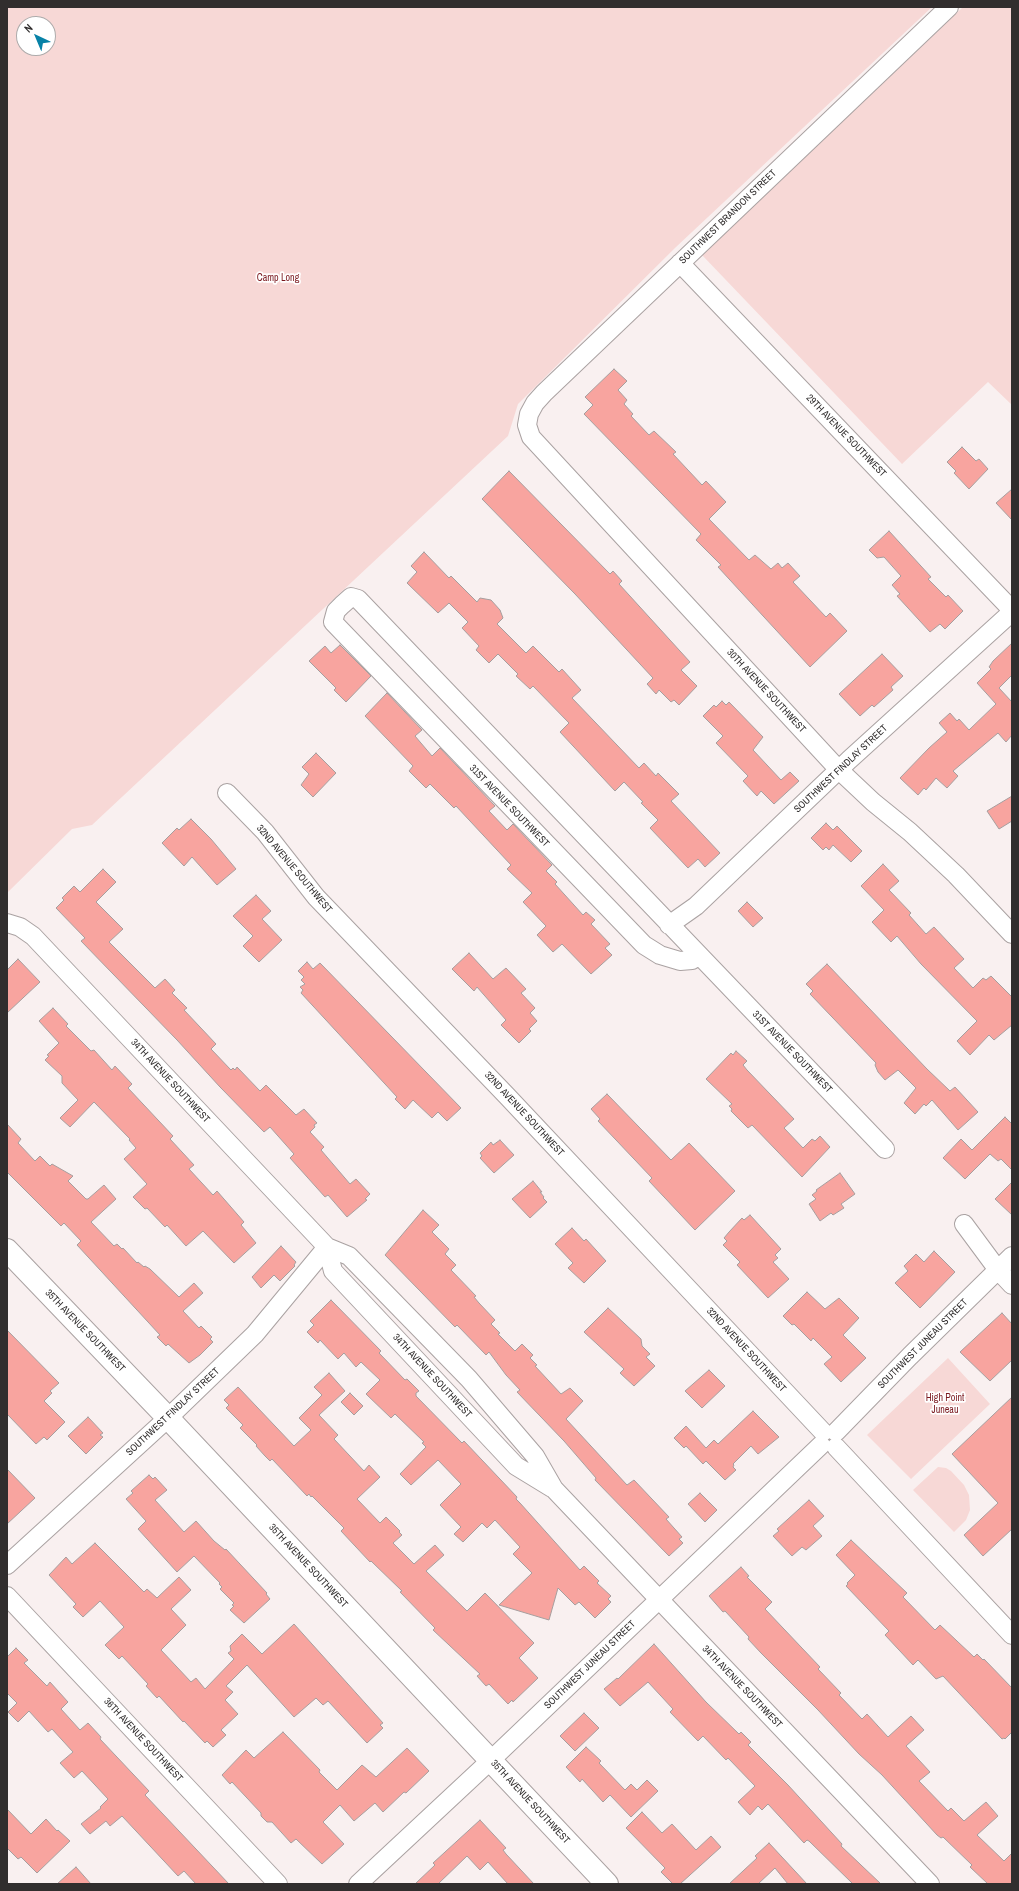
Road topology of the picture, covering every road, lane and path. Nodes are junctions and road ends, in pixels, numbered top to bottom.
1 (949, 7) edge
2 (680, 263) junction
3 (531, 436) joint
4 (1012, 611) edge
5 (839, 770) junction
6 (227, 794) dead end
7 (7, 923) edge
8 (669, 925) junction
9 (1012, 934) edge
10 (699, 955) junction
11 (885, 1149) dead end
12 (964, 1224) dead end
13 (327, 1247) junction
14 (7, 1250) edge
15 (1012, 1256) edge
16 (998, 1270) junction
17 (1012, 1285) edge
18 (168, 1418) junction
19 (829, 1439) junction
20 (554, 1489) junction
21 (7, 1565) edge
22 (7, 1596) edge
23 (659, 1599) junction
24 (1012, 1635) edge
25 (492, 1760) junction
26 (278, 1884) edge
27 (358, 1884) edge
28 (607, 1884) edge
29 (930, 1884) edge

1 - 2 street, SOUTHWEST BRANDON STREET
2 - 3 street, SOUTHWEST BRANDON STREET
2 - 4 street, 29TH AVENUE SOUTHWEST
3 - 5 street, 30TH AVENUE SOUTHWEST
4 - 5 street, SOUTHWEST FINDLAY STREET
5 - 8 street, SOUTHWEST FINDLAY STREET
5 - 9 street, 30TH AVENUE SOUTHWEST
6 - 19 street, 32ND AVENUE SOUTHWEST
7 - 13 street, 34TH AVENUE SOUTHWEST
8 - 10 street, 31ST AVENUE SOUTHWEST
8 - 10 street, 31ST AVENUE SOUTHWEST
10 - 11 street, 31ST AVENUE SOUTHWEST
12 - 16 street
13 - 18 street, SOUTHWEST FINDLAY STREET
13 - 20 street, 34TH AVENUE SOUTHWEST
13 - 20 street, 34TH AVENUE SOUTHWEST
14 - 18 main road, 35TH AVENUE SOUTHWEST
15 - 16 street, SOUTHWEST JUNEAU STREET
16 - 17 street
16 - 19 street, SOUTHWEST JUNEAU STREET
18 - 21 street, SOUTHWEST FINDLAY STREET
18 - 25 main road, 35TH AVENUE SOUTHWEST
19 - 23 street, SOUTHWEST JUNEAU STREET
19 - 24 street, 32ND AVENUE SOUTHWEST
20 - 23 street, 34TH AVENUE SOUTHWEST
22 - 26 street, 36TH AVENUE SOUTHWEST
23 - 25 street, SOUTHWEST JUNEAU STREET
23 - 29 street, 34TH AVENUE SOUTHWEST
25 - 27 street, SOUTHWEST JUNEAU STREET
25 - 28 main road, 35TH AVENUE SOUTHWEST

